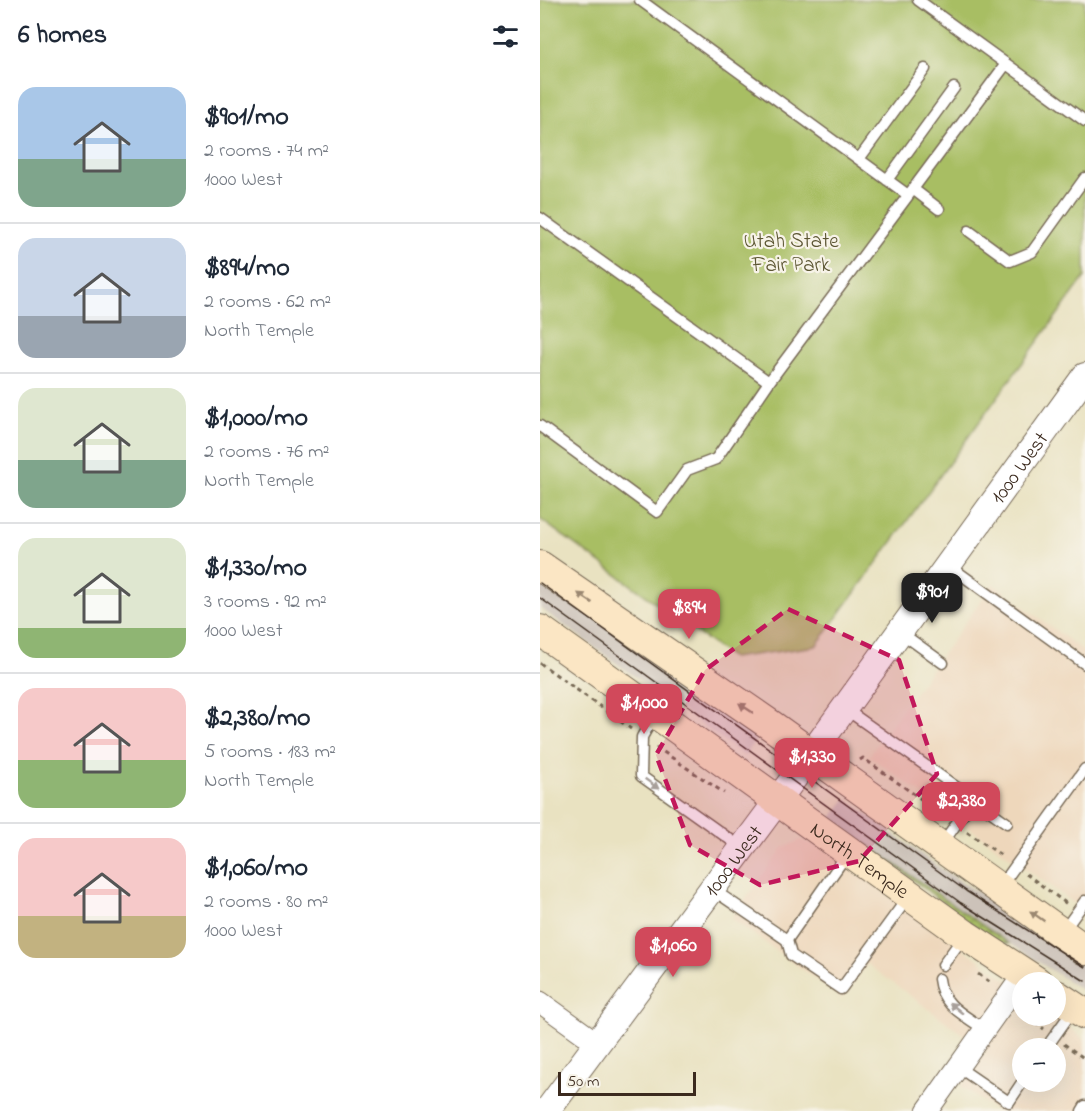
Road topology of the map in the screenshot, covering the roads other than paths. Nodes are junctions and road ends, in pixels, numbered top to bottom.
1 (640, 0) edge
2 (918, 0) edge
3 (1006, 64) junction
4 (925, 69) dead end
5 (954, 88) dead end
6 (1085, 122) edge
7 (859, 159) junction
8 (1085, 178) edge
9 (887, 180) junction
10 (910, 192) junction
11 (939, 209) dead end
12 (540, 218) edge
13 (969, 231) dead end
14 (1085, 376) edge
15 (769, 382) junction
16 (540, 426) edge
17 (948, 565) junction
18 (540, 566) edge
19 (540, 630) edge
20 (900, 632) junction
21 (943, 663) dead end
22 (1085, 664) edge
23 (844, 708) junction
24 (656, 714) junction
25 (811, 753) junction
26 (1085, 769) edge
27 (778, 800) junction
28 (973, 800) junction
29 (1007, 823) dead end
30 (948, 835) junction
31 (742, 848) junction
32 (849, 850) junction
33 (1007, 877) junction
34 (712, 889) junction
35 (910, 895) junction
36 (1085, 901) edge
37 (1075, 932) edge
38 (965, 934) junction
39 (787, 940) junction
40 (943, 965) dead end
41 (1021, 972) edge
42 (939, 979) dead end
43 (1012, 998) edge
44 (540, 1002) edge
45 (1072, 1005) edge
46 (984, 1029) junction
47 (1052, 1038) edge
48 (597, 1043) junction
49 (958, 1066) junction
50 (1018, 1092) edge
51 (1011, 1106) edge
52 (1085, 1107) edge
53 (548, 1111) edge
54 (927, 1111) edge
55 (1082, 1111) edge

1 - 7 lane
2 - 3 lane
3 - 6 lane
3 - 10 lane
4 - 7 lane
5 - 9 lane
7 - 9 lane
8 - 13 lane
9 - 10 lane
10 - 11 lane
10 - 15 lane
12 - 15 lane
14 - 17 street, 1000 West
15 - 16 lane
17 - 20 street, 1000 West
17 - 22 lane
25 -> 18 main road
19 - 24 main road, North Temple
20 - 21 lane
20 - 23 street, 1000 West
23 - 25 street, 1000 West
23 - 28 lane
24 - 27 main road, North Temple
24 -> 31 lane
25 - 27 street, 1000 West
25 - 30 main road
26 - 33 lane
27 - 31 street, 1000 West
27 - 32 main road, North Temple
28 - 29 lane
28 - 30 lane
30 - 33 main road
31 - 34 street, 1000 West
32 - 35 main road, North Temple
32 - 39 lane
37 -> 33 main road
34 - 39 lane
34 - 48 street, 1000 West
35 - 38 main road, North Temple
35 - 39 lane
36 - 37 lane
38 - 40 lane
38 - 41 main road, North Temple
46 -> 42 lane
43 - 46 street
44 - 48 street
45 - 47 lane
46 - 49 street
48 - 53 street, 1000 West
49 - 51 lane
49 - 54 street
50 - 51 lane
52 - 55 lane

